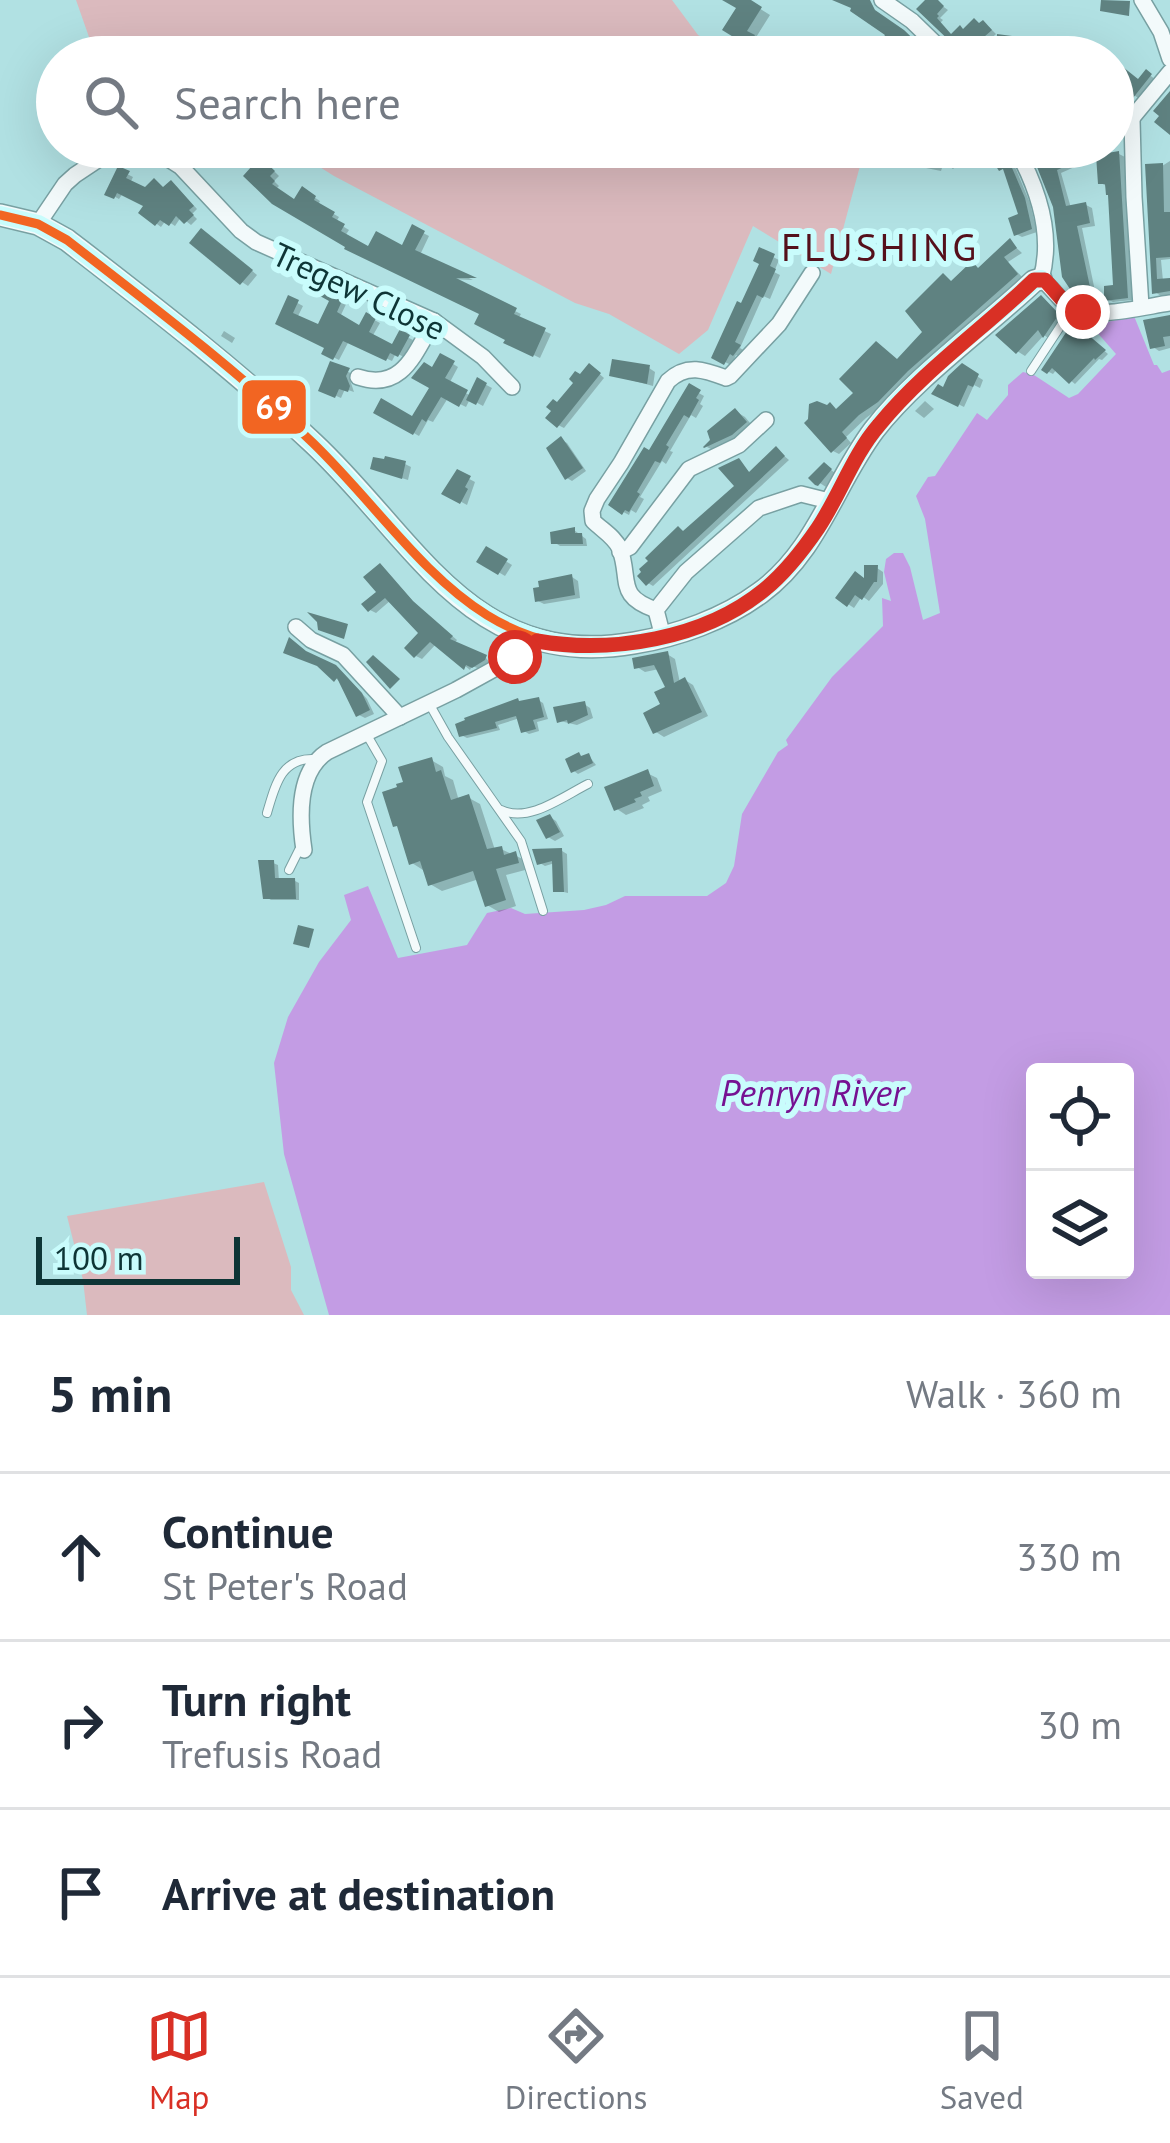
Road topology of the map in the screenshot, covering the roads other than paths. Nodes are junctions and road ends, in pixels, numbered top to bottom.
1 (882, 0) edge
2 (1142, 0) edge
3 (927, 36) edge
4 (1170, 59) edge
5 (1170, 72) edge
6 (1134, 116) edge
7 (88, 168) edge
8 (182, 168) edge
9 (1025, 168) edge
10 (1133, 168) edge
11 (0, 214) edge
12 (38, 224) junction
13 (812, 273) dead end
14 (1042, 279) junction
15 (1170, 303) edge
16 (1141, 306) junction
17 (1077, 311) junction
18 (434, 321) junction
19 (1099, 326) dead end
20 (1031, 370) dead end
21 (358, 377) dead end
22 (512, 387) dead end
23 (766, 420) dead end
24 (833, 502) junction
25 (620, 552) junction
26 (656, 610) junction
27 (296, 627) dead end
28 (663, 637) junction
29 (537, 641) junction
30 (429, 704) junction
31 (400, 717) junction
32 (366, 734) junction
33 (316, 759) junction
34 (589, 784) dead end
35 (499, 809) junction
36 (267, 813) dead end
37 (304, 850) joint
38 (289, 871) dead end
39 (544, 911) dead end
40 (416, 948) dead end

1 - 3 street
2 - 4 street
5 - 6 street
7 - 12 street, Tregew Close
8 - 18 street, Tregew Close
9 - 14 street
10 - 16 street
11 - 12 street
12 - 29 street
13 - 25 street
14 - 17 street
14 - 24 street
15 - 16 street
16 - 17 street
17 - 19 lane
17 - 20 lane
18 - 21 street
18 - 22 street, Tregew Close
23 - 25 street
24 - 26 street
24 - 28 street
25 - 26 street
26 - 28 street
27 - 31 street
28 - 29 street
29 - 30 street
30 - 31 street
30 - 35 lane
31 - 32 street
32 - 33 street
32 - 40 lane
33 - 36 lane
33 - 37 street
34 - 35 lane
35 - 39 lane
37 - 38 lane

